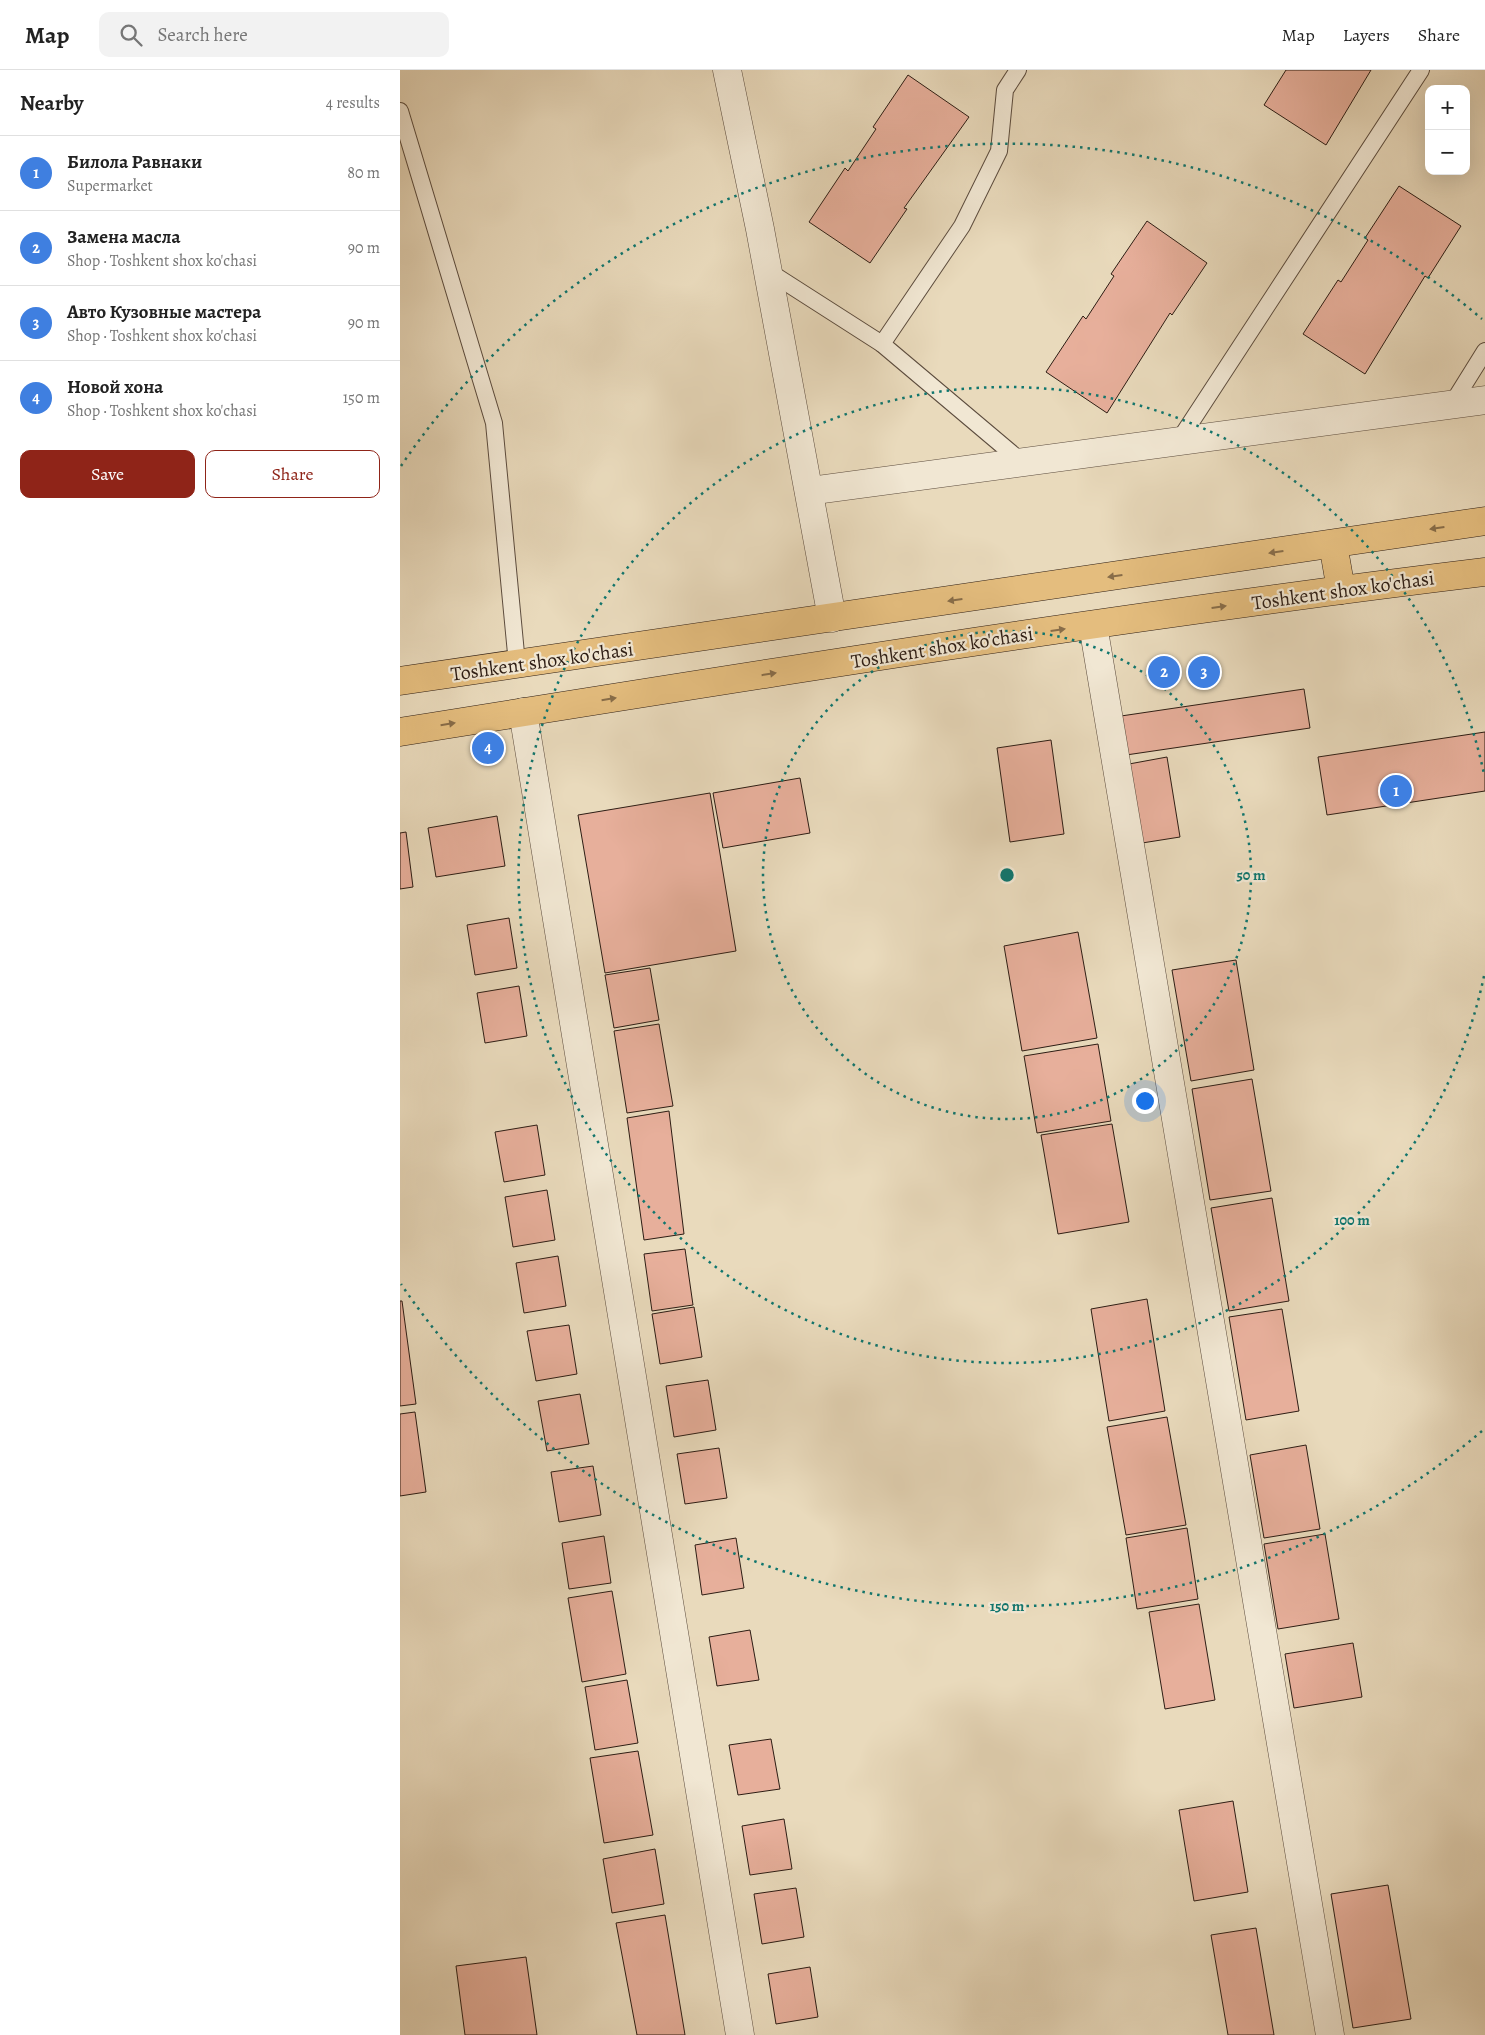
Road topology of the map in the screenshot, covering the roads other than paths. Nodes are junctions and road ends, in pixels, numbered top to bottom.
1 (727, 70) edge
2 (1018, 70) edge
3 (1421, 70) edge
4 (400, 111) edge
5 (768, 271) junction
6 (882, 344) junction
7 (1485, 351) edge
8 (1485, 400) edge
9 (1452, 404) junction
10 (1178, 442) junction
11 (1022, 462) junction
12 (809, 492) junction
13 (1485, 521) edge
14 (1333, 544) junction
15 (1485, 572) edge
16 (1341, 590) junction
17 (832, 618) junction
18 (1093, 625) junction
19 (517, 664) junction
20 (400, 681) edge
21 (523, 712) junction
22 (400, 732) edge
23 (740, 2035) edge
24 (1330, 2035) edge

1 - 5 street
2 - 6 lane
3 - 10 lane
4 - 19 lane
5 - 6 lane
5 - 12 street
6 - 11 lane
7 - 9 lane
8 - 9 street
9 - 10 street
10 - 11 street
11 - 12 street
12 - 17 street
13 -> 14 main road, Toshkent shox ko'chasi
14 - 16 main road
14 -> 17 main road, Toshkent shox ko'chasi
15 - 16 main road, Toshkent shox ko'chasi
18 -> 16 main road, Toshkent shox ko'chasi
17 - 19 main road, Toshkent shox ko'chasi
21 -> 18 main road, Toshkent shox ko'chasi
18 - 24 street
19 - 20 main road, Toshkent shox ko'chasi
22 -> 21 main road, Toshkent shox ko'chasi
21 - 23 street

